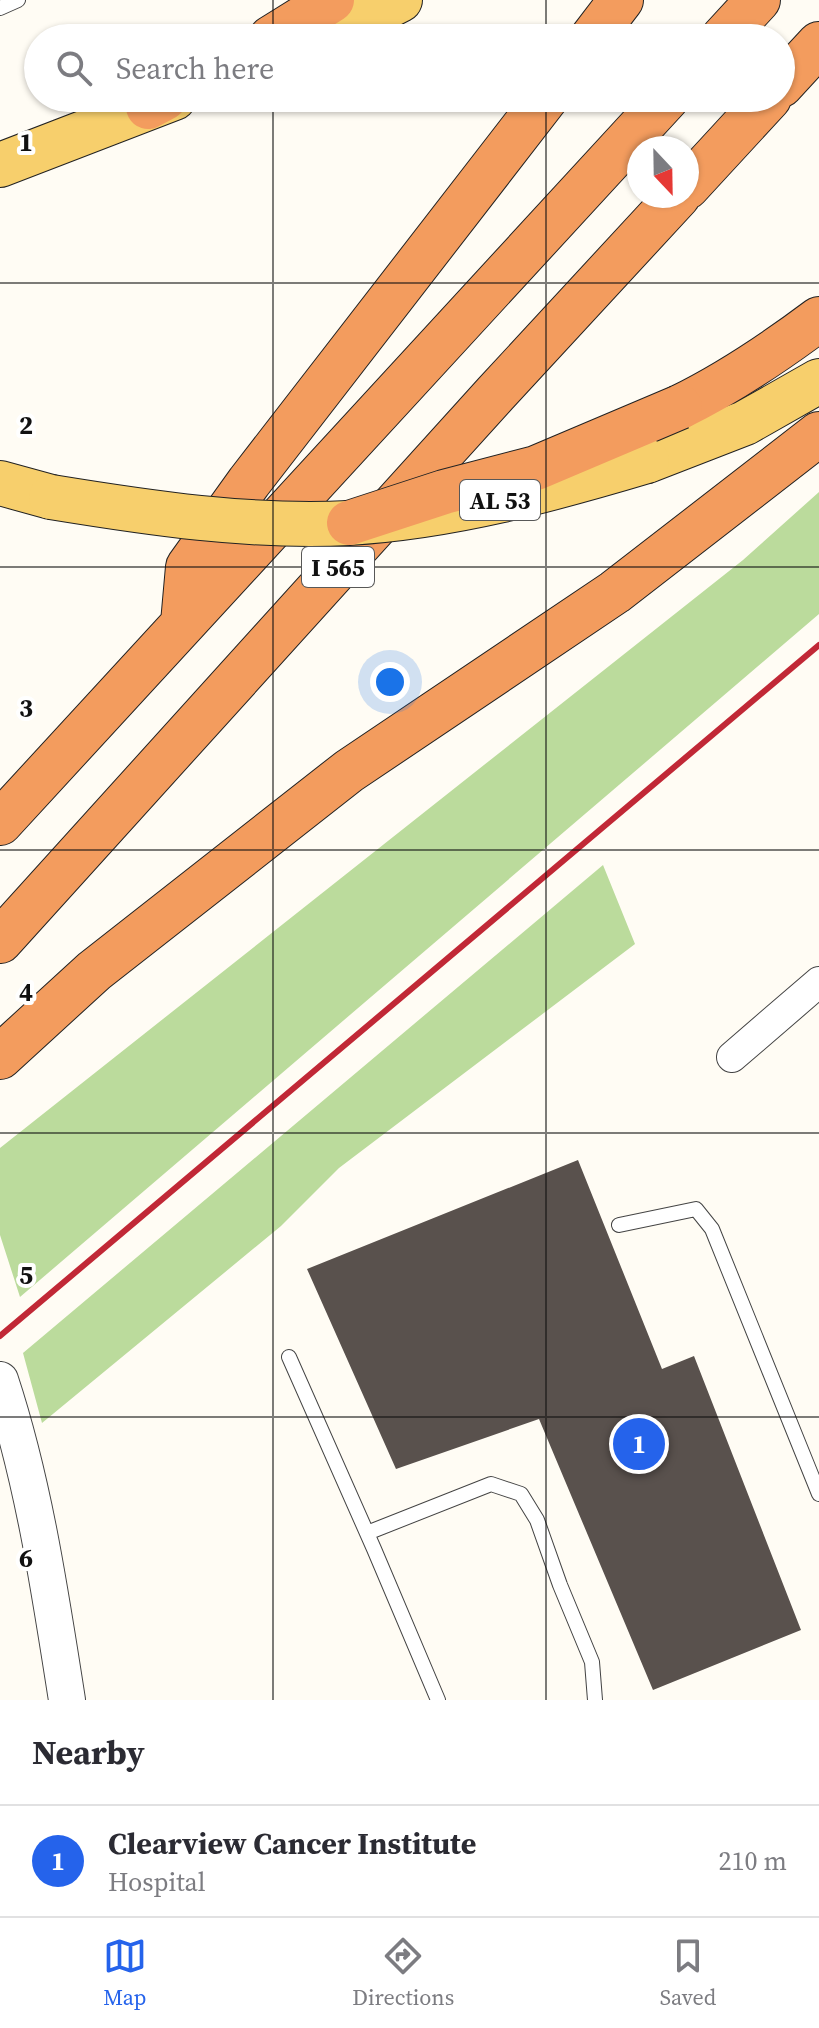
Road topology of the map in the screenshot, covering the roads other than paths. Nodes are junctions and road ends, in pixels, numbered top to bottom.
1 (18, 0) edge
2 (332, 0) edge
3 (400, 0) edge
4 (621, 0) edge
5 (758, 0) edge
6 (0, 8) edge
7 (293, 24) edge
8 (353, 24) edge
9 (603, 24) edge
10 (736, 24) edge
11 (819, 44) edge
12 (795, 70) edge
13 (135, 112) edge
14 (535, 112) edge
15 (654, 112) edge
16 (756, 112) edge
17 (0, 165) edge
18 (699, 174) edge
19 (667, 208) edge
20 (819, 319) edge
21 (819, 381) edge
22 (819, 434) edge
23 (0, 483) edge
24 (349, 523) junction
25 (183, 623) junction
26 (0, 823) edge
27 (0, 941) edge
28 (819, 982) edge
29 (0, 1057) edge
30 (732, 1057) dead end
31 (619, 1225) dead end
32 (289, 1357) dead end
33 (0, 1380) edge
34 (819, 1494) edge
35 (367, 1533) junction
36 (67, 1700) edge
37 (438, 1700) edge
38 (595, 1700) edge

1 - 6 lane
2 - 7 highway
3 - 8 main road
4 - 9 highway
5 - 10 highway
11 - 12 highway
13 - 17 main road
14 - 25 highway
15 - 25 highway, I 565
16 - 18 highway
19 - 27 highway, I 565
20 - 24 highway, bridge
21 - 24 main road, AL 53, bridge
22 - 29 highway
23 - 24 main road, AL 53, bridge
25 - 26 highway, I 565
28 - 30 street
31 - 34 lane
32 - 35 lane
33 - 36 street
35 - 37 lane
35 - 38 lane

